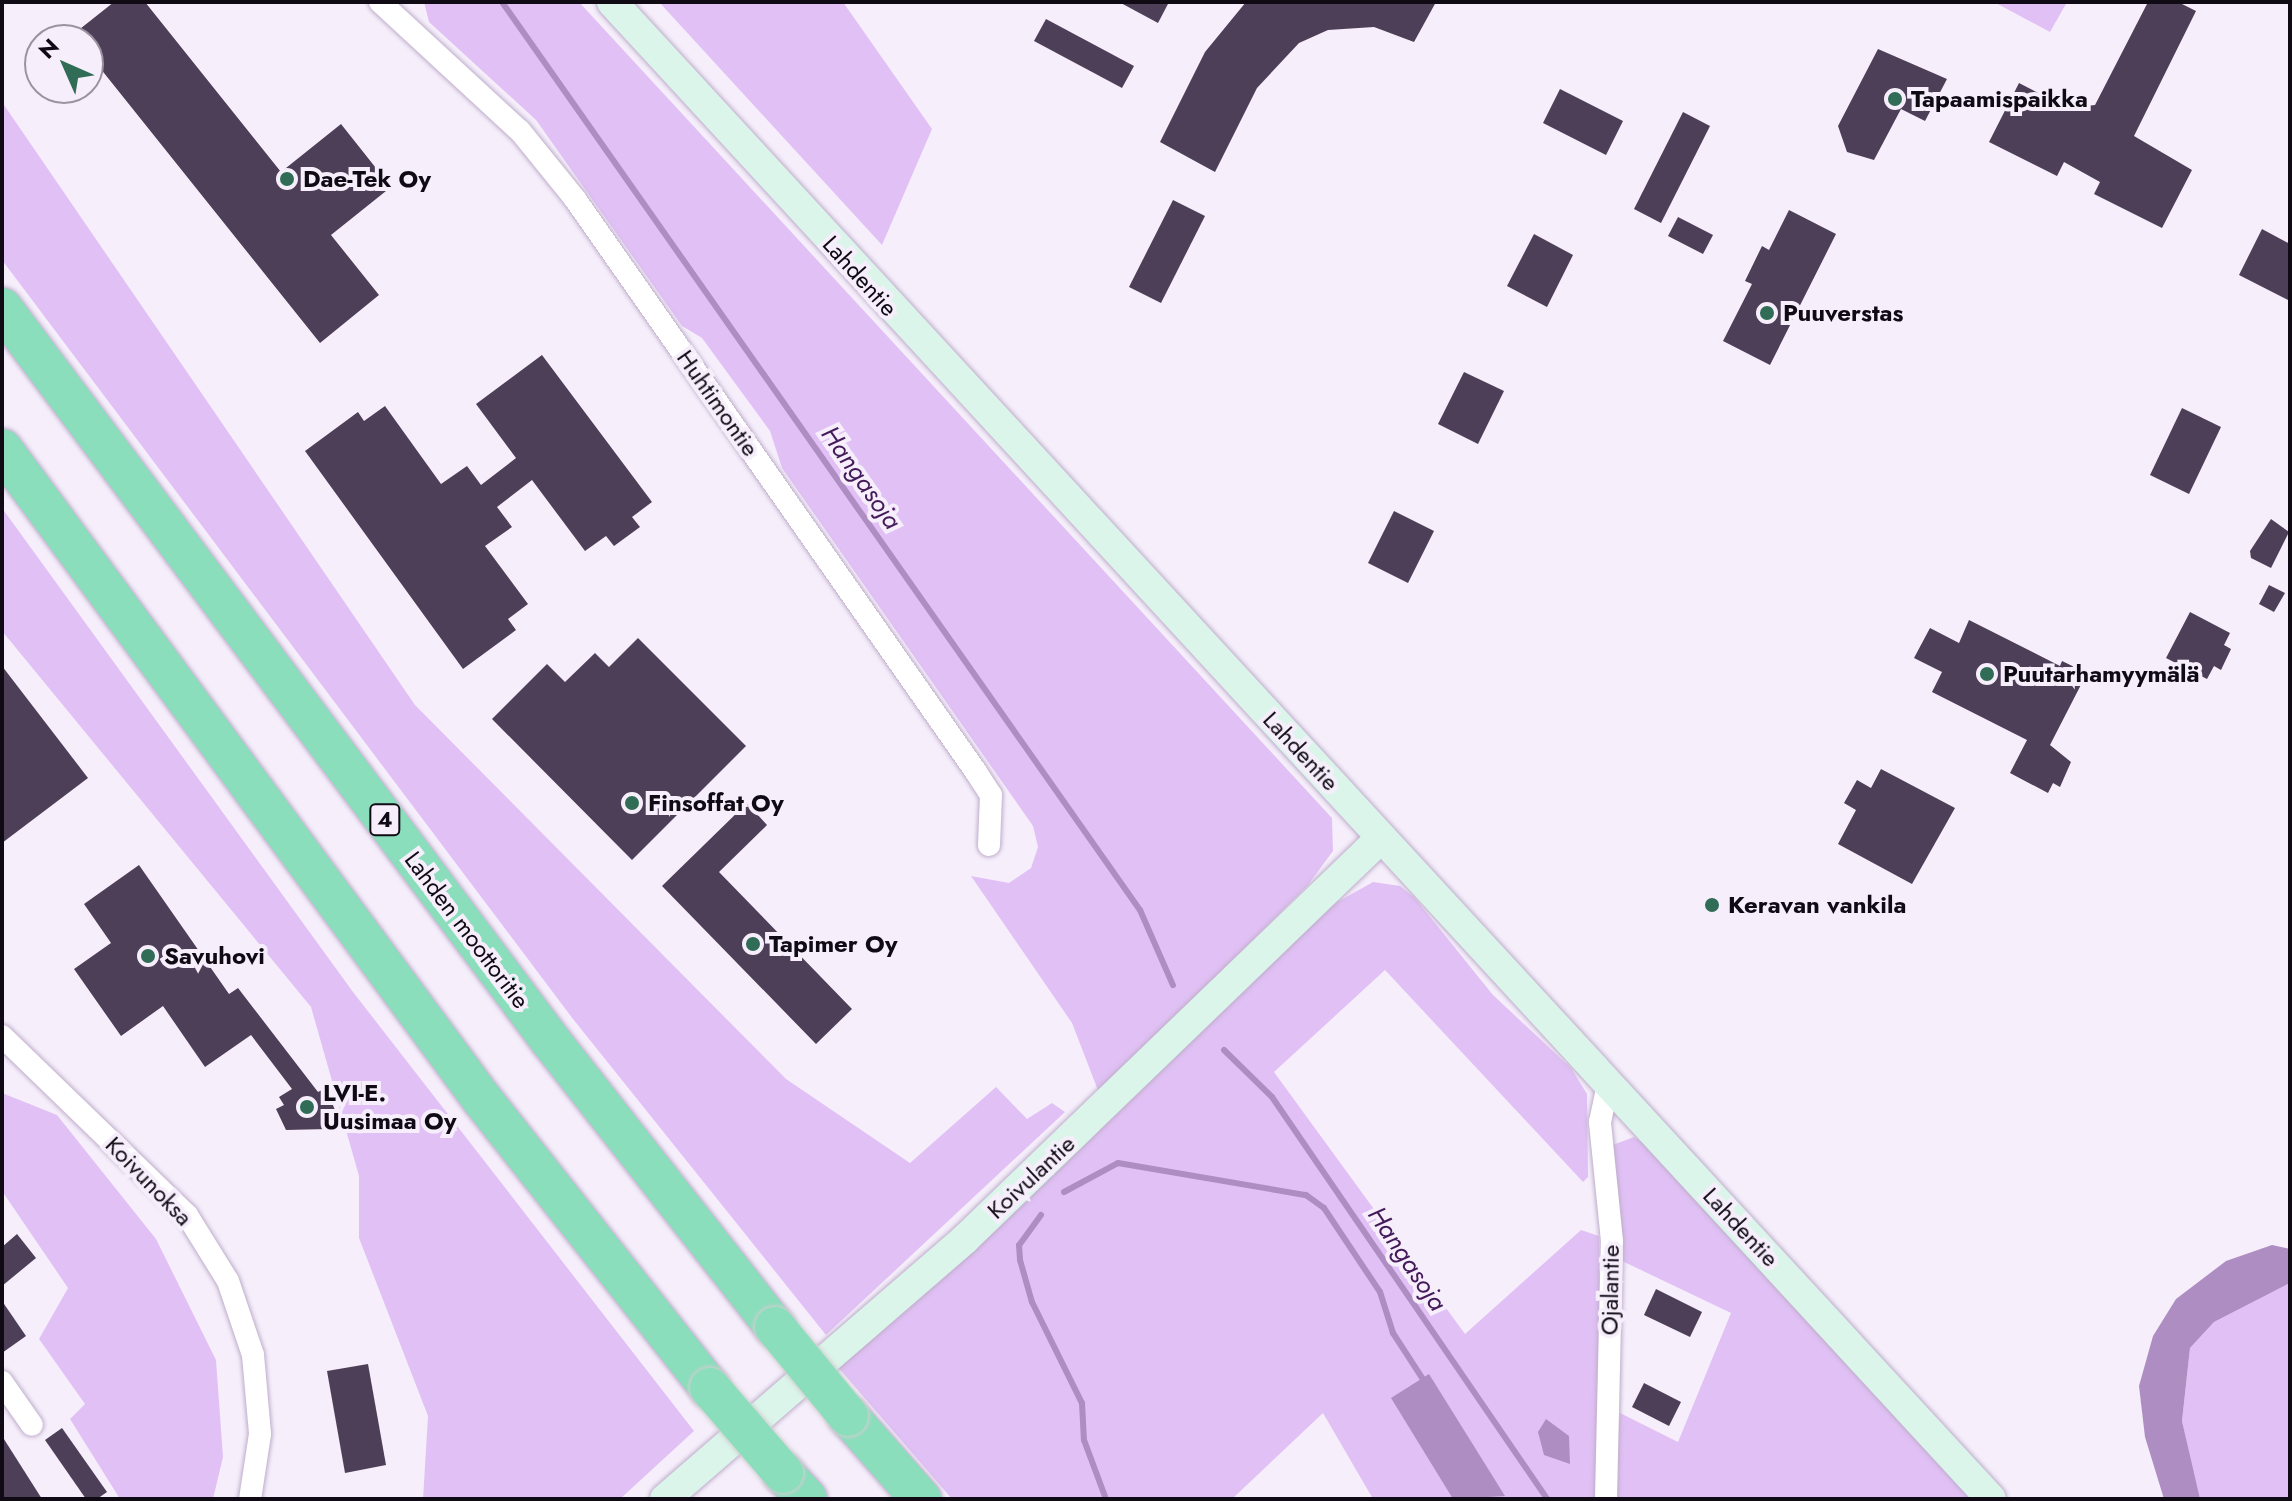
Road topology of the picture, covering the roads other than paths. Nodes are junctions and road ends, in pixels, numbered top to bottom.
1 (380, 2) edge
2 (612, 2) edge
3 (2, 308) edge
4 (2, 449) edge
5 (1381, 838) junction
6 (989, 845) dead end
7 (2, 1036) edge
8 (1608, 1083) junction
9 (2, 1382) edge
10 (32, 1425) dead end
11 (795, 1486) edge
12 (250, 1499) edge
13 (665, 1499) edge
14 (921, 1499) edge
15 (1606, 1499) edge
16 (1991, 1499) edge

1 - 6 street, Huhtimontie
2 - 5 main road, Lahdentie
3 - 14 highway, Lahden moottoritie / 4, bridge
4 - 11 highway, bridge
5 - 8 main road, Lahdentie
5 - 13 main road, Koivulantie
7 - 12 street, Koivunoksa
8 - 15 street, Ojalantie
8 - 16 main road, Lahdentie
9 - 10 street

